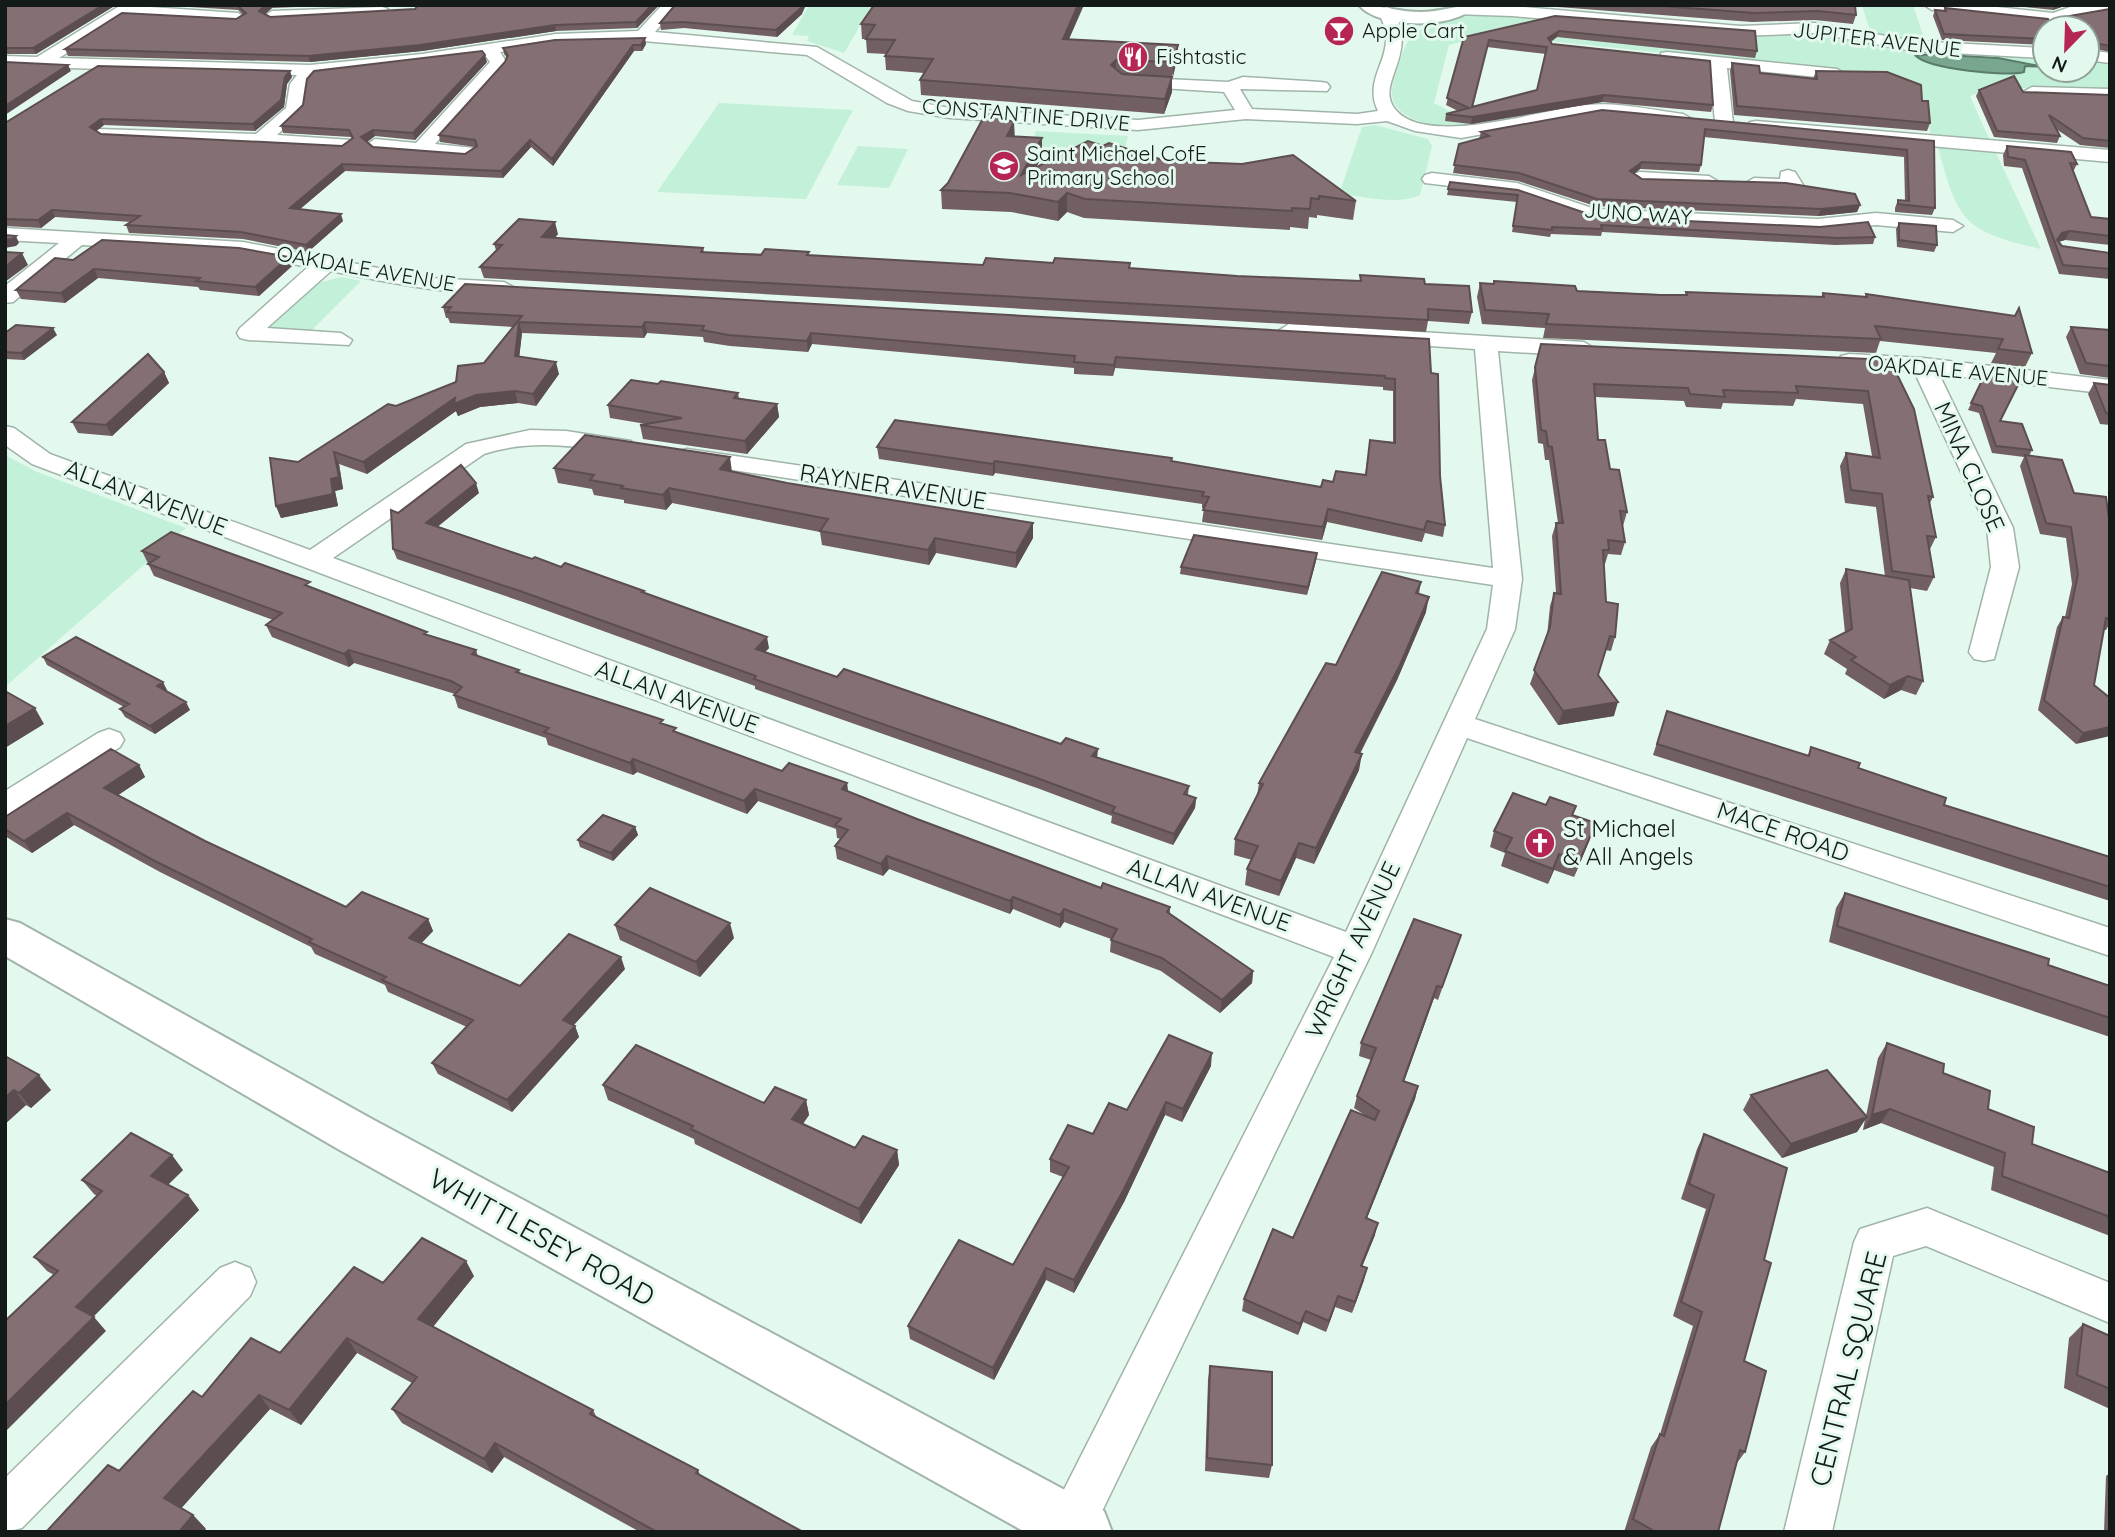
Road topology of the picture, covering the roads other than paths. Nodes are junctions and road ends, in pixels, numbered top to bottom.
1 (671, 5) edge
2 (1500, 5) edge
3 (1932, 5) edge
4 (2110, 6) edge
5 (1464, 8) edge
6 (127, 9) edge
7 (1377, 9) edge
8 (398, 11) edge
9 (1541, 14) junction
10 (2068, 14) edge
11 (272, 16) edge
12 (1435, 16) junction
13 (238, 18) edge
14 (2031, 19) edge
15 (643, 36) junction
16 (408, 41) edge
17 (1396, 43) junction
18 (490, 50) junction
19 (2031, 52) edge
20 (1654, 56) edge
21 (414, 60) junction
22 (5, 61) edge
23 (41, 62) junction
24 (1718, 63) junction
25 (95, 66) junction
26 (310, 70) junction
27 (1838, 74) edge
28 (72, 81) edge
29 (1122, 81) edge
30 (1230, 87) junction
31 (1321, 87) dead end
32 (2032, 92) edge
33 (2110, 94) edge
34 (1247, 114) junction
35 (1391, 115) junction
36 (1724, 123) junction
37 (104, 132) edge
38 (1444, 132) junction
39 (261, 140) junction
40 (344, 144) edge
41 (376, 145) edge
42 (421, 148) junction
43 (467, 152) edge
44 (2110, 156) edge
45 (1788, 176) dead end
46 (1640, 178) edge
47 (1708, 182) junction
48 (1724, 220) junction
49 (1953, 225) dead end
50 (5, 234) edge
51 (79, 237) junction
52 (330, 263) junction
53 (527, 289) edge
54 (5, 297) edge
55 (1273, 330) edge
56 (341, 340) dead end
57 (1486, 345) junction
58 (1609, 350) edge
59 (1828, 360) edge
60 (1923, 365) junction
61 (2110, 387) edge
62 (5, 433) edge
63 (311, 561) junction
64 (1508, 579) junction
65 (1984, 652) dead end
66 (1457, 724) junction
67 (109, 740) dead end
68 (5, 807) edge
69 (7, 938) edge
70 (2110, 942) edge
71 (1355, 950) junction
72 (235, 1282) dead end
73 (2110, 1303) edge
74 (5, 1511) edge
75 (1077, 1528) edge
76 (1808, 1532) edge

1 - 15 street
2 - 9 street, JUPITER AVENUE
3 - 14 street
4 - 10 street
5 - 9 street, JUPITER AVENUE
5 - 12 main road
6 - 13 street
6 - 23 street
7 - 12 main road
7 - 17 street
8 - 11 street
9 - 19 street, JUPITER AVENUE
12 - 17 street
15 - 18 street, CONSTANTINE DRIVE
15 - 34 street, CONSTANTINE DRIVE
16 - 21 street
17 - 35 street
18 - 21 street, CONSTANTINE DRIVE
18 - 42 street
20 - 24 street
21 - 26 street, CONSTANTINE DRIVE
22 - 23 street, CONSTANTINE DRIVE
23 - 25 street, CONSTANTINE DRIVE
24 - 27 street
24 - 36 street
25 - 26 street, CONSTANTINE DRIVE
25 - 28 street
26 - 39 street
29 - 30 street
30 - 31 street
30 - 34 street
32 - 33 street
34 - 35 street, CONSTANTINE DRIVE
35 - 38 street
36 - 38 street
36 - 44 street
37 - 39 street
38 - 48 street, JUNO WAY
39 - 40 street
41 - 42 street
42 - 43 street
45 - 47 street, JUNO WAY
46 - 47 street, JUNO WAY
47 - 48 street, JUNO WAY
48 - 49 street, JUNO WAY
50 - 51 street, OAKDALE AVENUE
51 - 52 street, OAKDALE AVENUE
51 - 54 street
52 - 53 street, OAKDALE AVENUE
52 - 56 street
55 - 57 street
57 - 58 street
57 - 64 street, WRIGHT AVENUE
59 - 60 street, OAKDALE AVENUE
60 - 61 street, OAKDALE AVENUE
60 - 65 street, MINA CLOSE
62 - 63 street, ALLAN AVENUE
63 - 64 street, RAYNER AVENUE
63 - 71 street, ALLAN AVENUE
64 - 66 street, WRIGHT AVENUE
66 - 70 street, MACE ROAD
66 - 71 street, WRIGHT AVENUE
67 - 68 street
69 - 75 main road, WHITTLESEY ROAD
71 - 75 street, WRIGHT AVENUE
72 - 74 street
73 - 76 street, CENTRAL SQUARE

